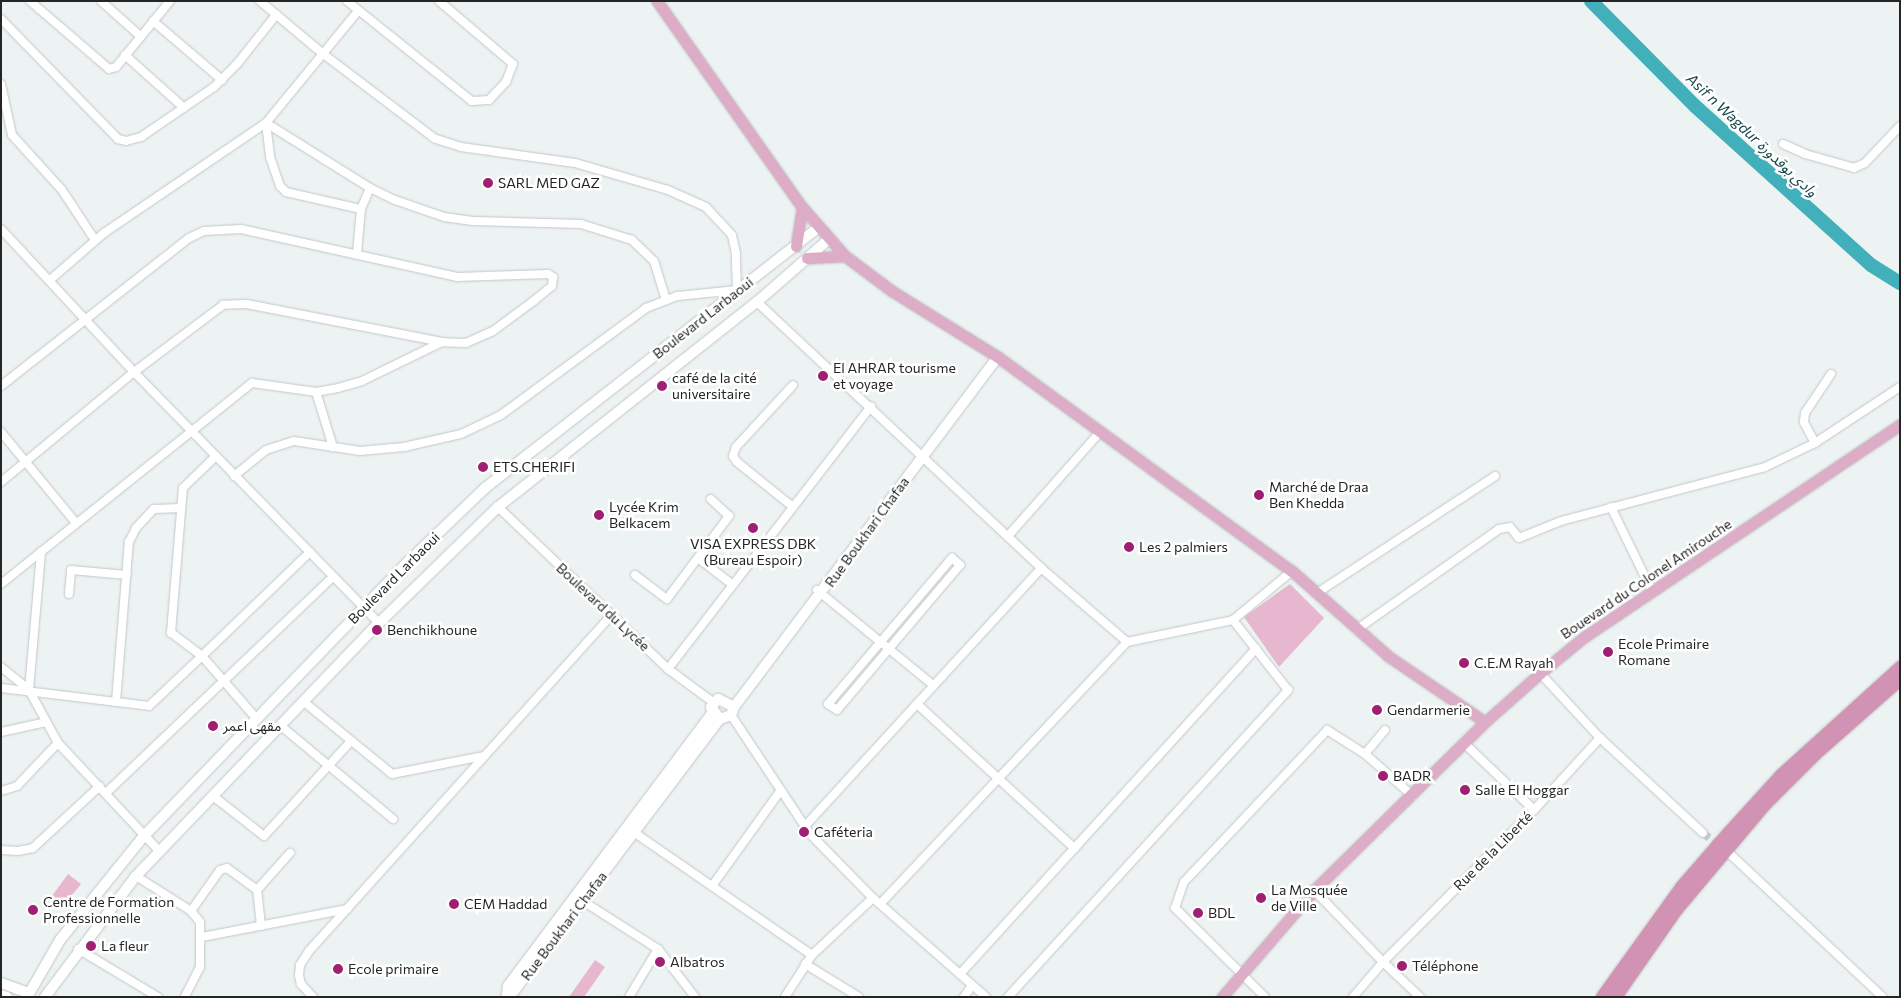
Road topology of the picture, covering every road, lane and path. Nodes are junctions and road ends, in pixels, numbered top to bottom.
1 (30, 1) edge
2 (101, 1) edge
3 (170, 1) edge
4 (260, 1) edge
5 (347, 1) edge
6 (439, 1) edge
7 (658, 1) edge
8 (358, 11) junction
9 (276, 15) junction
10 (1, 19) edge
11 (153, 20) junction
12 (139, 35) junction
13 (322, 53) junction
14 (125, 55) junction
15 (222, 80) junction
16 (1, 84) edge
17 (184, 108) junction
18 (266, 123) junction
19 (1900, 126) edge
20 (1783, 144) dead end
21 (370, 188) junction
22 (802, 207) junction
23 (362, 209) junction
24 (819, 227) junction
25 (1, 229) edge
26 (829, 239) junction
27 (95, 240) junction
28 (796, 246) junction
29 (357, 252) junction
30 (845, 256) junction
31 (807, 258) junction
32 (736, 276) junction
33 (50, 280) junction
34 (720, 290) junction
35 (737, 290) junction
36 (666, 300) junction
37 (757, 302) junction
38 (84, 319) junction
39 (442, 342) junction
40 (996, 356) junction
41 (134, 372) junction
42 (1831, 374) dead end
43 (793, 385) dead end
44 (1, 386) edge
45 (1900, 387) edge
46 (316, 392) junction
47 (870, 406) junction
48 (1900, 425) edge
49 (192, 429) junction
50 (1, 432) edge
51 (1100, 432) junction
52 (1815, 443) junction
53 (333, 447) junction
54 (921, 453) junction
55 (216, 456) junction
56 (25, 462) junction
57 (234, 476) junction
58 (1495, 476) dead end
59 (1, 482) edge
60 (711, 499) dead end
61 (793, 507) junction
62 (1611, 507) junction
63 (181, 508) junction
64 (498, 508) junction
65 (76, 523) junction
66 (1008, 536) junction
67 (41, 552) junction
68 (310, 552) junction
69 (698, 558) junction
70 (1041, 568) junction
71 (1292, 571) junction
72 (126, 575) junction
73 (635, 575) dead end
74 (333, 577) junction
75 (1, 584) edge
76 (732, 585) junction
77 (820, 591) junction
78 (1652, 591) junction
79 (1317, 593) junction
80 (69, 594) dead end
81 (363, 608) junction
82 (612, 614) junction
83 (1233, 620) junction
84 (379, 623) junction
85 (1356, 630) junction
86 (881, 641) junction
87 (1127, 642) junction
88 (889, 648) junction
89 (1256, 650) junction
90 (202, 656) junction
91 (1, 667) edge
92 (1900, 667) edge
93 (668, 668) junction
94 (1540, 673) junction
95 (223, 680) junction
96 (1900, 680) edge
97 (934, 685) junction
98 (1, 688) edge
99 (28, 690) junction
100 (116, 702) junction
101 (304, 702) junction
102 (917, 704) junction
103 (732, 709) junction
104 (715, 711) junction
105 (256, 718) junction
106 (46, 722) junction
107 (1485, 722) junction
108 (281, 726) junction
109 (1385, 730) dead end
110 (1, 732) edge
111 (1600, 738) junction
112 (351, 741) junction
113 (58, 744) junction
114 (1464, 744) junction
115 (1365, 754) junction
116 (484, 756) junction
117 (330, 767) junction
118 (998, 778) junction
119 (100, 786) junction
120 (781, 790) junction
121 (1, 791) edge
122 (106, 793) junction
123 (213, 796) junction
124 (1413, 796) junction
125 (1534, 810) junction
126 (393, 819) dead end
127 (805, 826) junction
128 (635, 833) junction
129 (1703, 833) tunnel mouth
130 (144, 836) junction
131 (1074, 849) junction
132 (1, 850) edge
133 (159, 851) junction
134 (290, 853) dead end
135 (1730, 854) dead end
136 (136, 876) junction
137 (712, 886) junction
138 (257, 890) junction
139 (1314, 890) junction
140 (873, 898) junction
141 (579, 899) junction
142 (880, 904) junction
143 (347, 909) junction
144 (191, 911) junction
145 (261, 926) junction
146 (202, 937) junction
147 (78, 949) junction
148 (658, 949) junction
149 (812, 954) junction
150 (1383, 962) junction
151 (806, 964) junction
152 (1241, 973) junction
153 (960, 974) junction
154 (1, 983) edge
155 (972, 985) junction
156 (1, 994) edge
157 (28, 994) edge
158 (506, 996) edge
159 (7, 997) edge
160 (44, 997) edge
161 (158, 997) edge
162 (185, 997) edge
163 (313, 997) edge
164 (629, 997) edge
165 (695, 997) edge
166 (785, 997) edge
167 (859, 997) edge
168 (964, 997) edge
169 (986, 997) edge
170 (1008, 997) edge
171 (1222, 997) edge
172 (1265, 997) edge
173 (1353, 997) edge
174 (1420, 997) edge
175 (1602, 997) edge
176 (1616, 997) edge
177 (1883, 997) edge

1 - 14 street
2 - 12 street
3 - 11 street
4 - 9 street
5 - 8 street
6 - 8 street
7 - 22 main road
8 - 13 street
9 - 13 street
9 - 15 street
10 - 17 street
11 - 12 street
11 - 15 street
12 - 14 street
13 - 18 street
13 - 32 street
14 - 17 street
15 - 17 street
16 - 27 street
18 - 21 street
18 - 23 street
18 - 27 street
19 - 20 street
21 - 23 street
21 - 36 street
22 - 24 main road
22 - 28 main road
23 - 29 street
24 - 26 main road
24 - 28 main road, Boulevard Larbaoui
25 - 33 street
26 - 30 main road
26 - 31 main road, Boulevard Larbaoui
27 - 33 street
28 - 31 main road
28 - 35 main road, Boulevard Larbaoui
29 - 38 street
29 - 39 street
30 - 31 main road
30 - 40 main road
31 - 37 main road, Boulevard Larbaoui
32 - 34 street
32 - 35 street
33 - 38 street
34 - 35 street
34 - 36 street
35 - 81 main road, Boulevard Larbaoui
36 - 53 street
37 - 47 street
37 - 64 main road, Boulevard Larbaoui
38 - 41 street
38 - 44 street
39 - 41 street
39 - 46 street
40 - 51 main road
40 - 54 main road, Rue Boukhari Chafaa
41 - 49 street
41 - 56 street
42 - 52 street
43 - 61 street
45 - 52 street
46 - 49 street
46 - 53 street
47 - 54 street
47 - 61 street
48 - 78 main road, Bouevard du Colonel Amirouche
49 - 55 street
49 - 65 street
50 - 56 street
51 - 66 street
51 - 71 main road
52 - 62 street
53 - 57 street
54 - 66 street
54 - 77 main road, Rue Boukhari Chafaa
55 - 57 street
55 - 63 street
56 - 59 street
56 - 65 street
57 - 68 street
58 - 79 street
60 - 69 street
61 - 76 street
62 - 78 street
62 - 85 street
63 - 72 street
63 - 90 street
64 - 82 street, Boulevard du Lycée
64 - 84 main road, Boulevard Larbaoui
65 - 67 street
66 - 70 street
67 - 75 street
67 - 99 street
68 - 74 street
68 - 90 street
69 - 73 street
69 - 76 street
70 - 87 street
70 - 97 street
71 - 79 main road
71 - 83 street
72 - 80 street
72 - 100 street
74 - 81 street
74 - 95 street
76 - 93 street
77 - 86 street
77 - 103 main road, Rue Boukhari Chafaa
78 - 94 main road, Bouevard du Colonel Amirouche
79 - 85 main road
81 - 84 street
81 - 105 main road, Boulevard Larbaoui
82 - 93 street, Boulevard du Lycée
82 - 116 street
83 - 87 street
83 - 89 street
84 - 101 main road, Boulevard Larbaoui
85 - 107 main road
86 - 88 street
86 - 88 street
86 - 88 street
87 - 118 street
88 - 97 street
89 - 131 street
89 - 170 street
90 - 95 street
90 - 100 street
91 - 99 street
92 - 175 highway
93 - 104 street, Boulevard du Lycée
94 - 107 main road, Bouevard du Colonel Amirouche
94 - 111 street
95 - 105 street
95 - 122 street
96 - 176 highway
97 - 102 street
98 - 99 street
99 - 100 street
99 - 106 street
101 - 108 main road, Boulevard Larbaoui
101 - 112 street
102 - 118 street
102 - 127 street
103 - 104 main road
103 - 104 main road
103 - 120 street
104 - 128 main road, Rue Boukhari Chafaa
104 - 141 main road, Rue Boukhari Chafaa
105 - 130 main road, Boulevard Larbaoui
106 - 110 street
106 - 113 street
107 - 114 main road, Bouevard du Colonel Amirouche
108 - 117 street
108 - 123 main road, Boulevard Larbaoui
109 - 115 street
111 - 125 street, Rue de la Liberté
111 - 129 street
112 - 116 street
112 - 117 street
113 - 119 street
113 - 121 street
114 - 124 main road, Bouevard du Colonel Amirouche
114 - 125 street
115 - 124 street
115 - 152 street
116 - 143 street
117 - 123 street
117 - 126 street
118 - 131 street
118 - 142 street
119 - 122 street
119 - 132 street
120 - 127 street
120 - 137 street
122 - 130 street
123 - 133 main road, Boulevard Larbaoui
124 - 139 main road, Bouevard du Colonel Amirouche
125 - 150 street, Rue de la Liberté
127 - 140 street
128 - 137 street
128 - 141 main road, Rue Boukhari Chafaa
130 - 133 street
130 - 157 main road, Boulevard Larbaoui
131 - 153 street
133 - 136 main road, Boulevard Larbaoui
134 - 138 street
135 - 177 street
136 - 144 street
136 - 147 main road, Boulevard Larbaoui
137 - 149 street
138 - 144 street
138 - 145 street
139 - 150 street
139 - 152 main road, Bouevard du Colonel Amirouche
140 - 142 street
140 - 149 street
141 - 148 street
141 - 158 main road, Rue Boukhari Chafaa
142 - 153 street
143 - 145 street
143 - 163 street
144 - 146 street
145 - 146 street
146 - 162 street
147 - 160 main road, Boulevard Larbaoui
147 - 161 street
148 - 164 street
148 - 165 street
149 - 151 street
150 - 173 street, Rue de la Liberté
150 - 174 street
151 - 166 street
151 - 167 street
152 - 171 main road, Bouevard du Colonel Amirouche
152 - 172 street
153 - 155 street
154 - 157 main road
155 - 168 street
155 - 169 street
156 - 159 main road
157 - 160 main road

